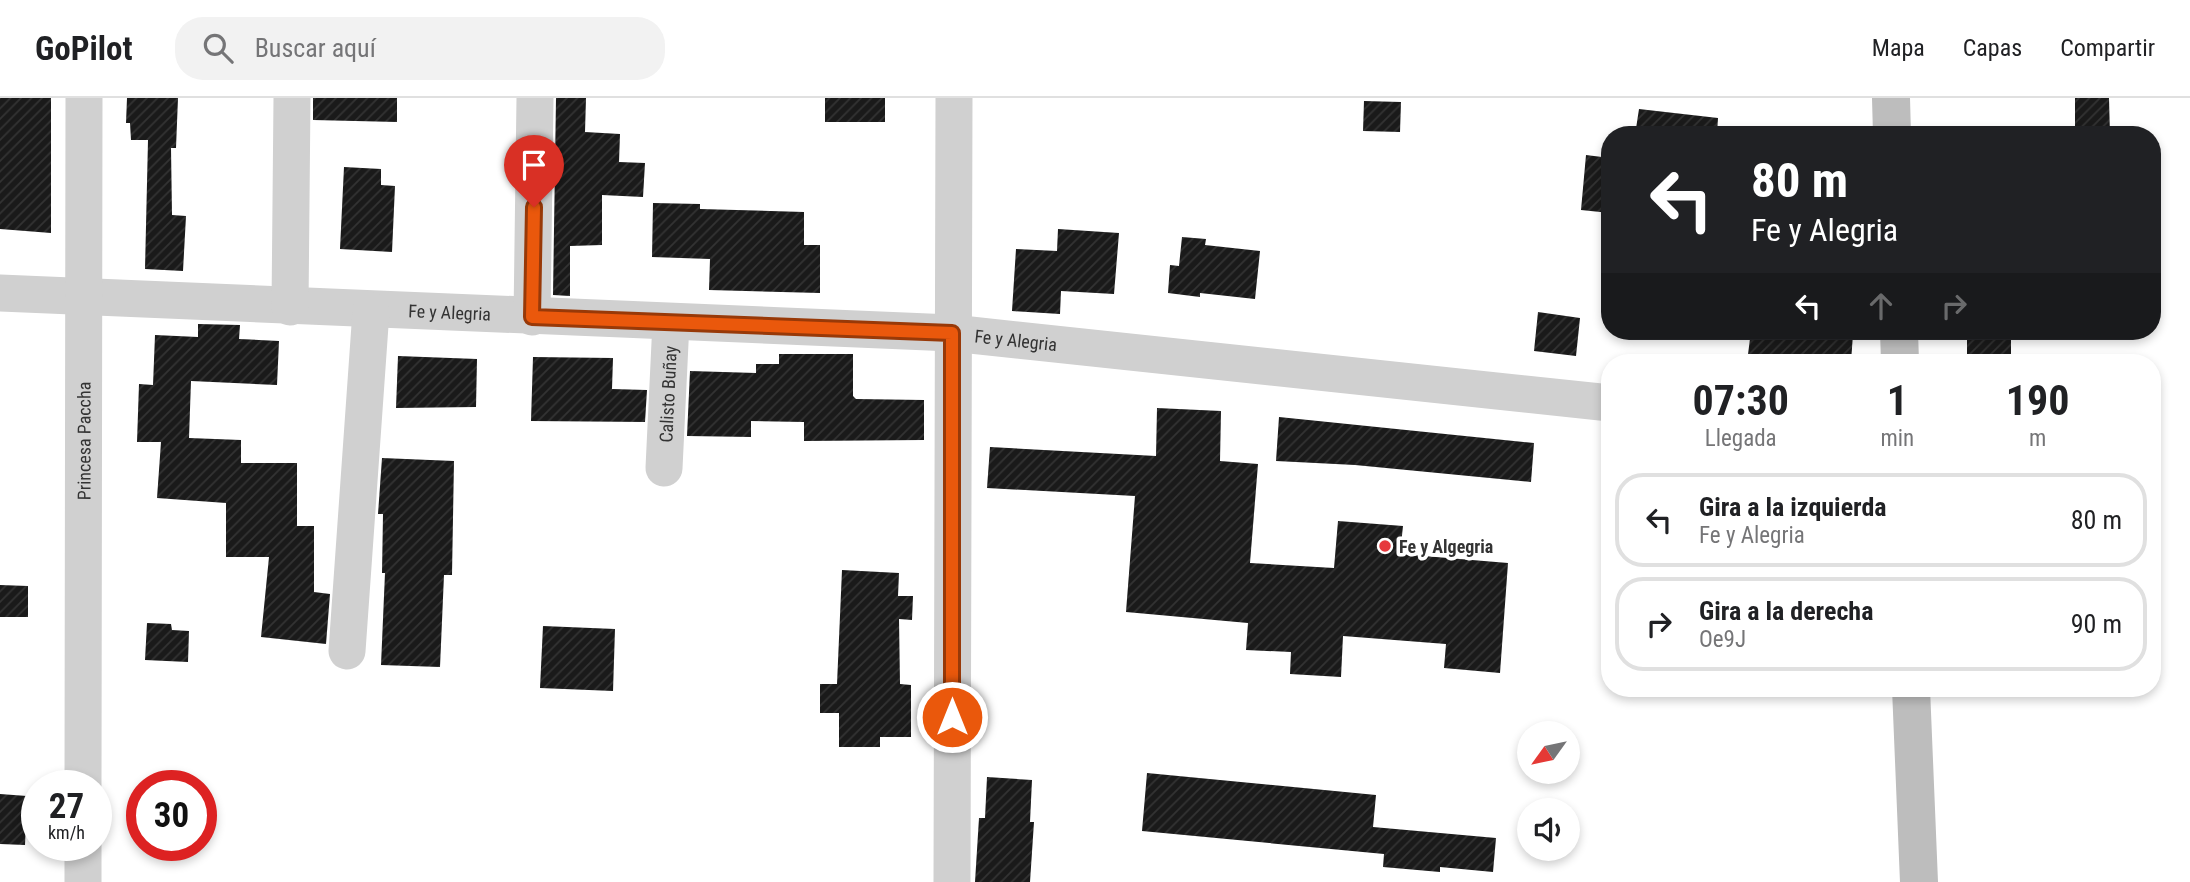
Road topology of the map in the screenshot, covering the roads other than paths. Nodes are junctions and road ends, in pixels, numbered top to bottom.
1 (84, 98) edge
2 (292, 98) edge
3 (535, 98) edge
4 (954, 98) edge
5 (1891, 98) edge
6 (1892, 126) edge
7 (0, 293) edge
8 (83, 299) junction
9 (290, 307) junction
10 (371, 311) junction
11 (532, 317) junction
12 (671, 322) junction
13 (952, 333) junction
14 (1601, 402) edge
15 (664, 468) dead end
16 (347, 651) dead end
17 (1911, 697) edge
18 (83, 770) edge
19 (83, 861) edge
20 (83, 882) edge
21 (952, 882) edge
22 (1919, 882) edge

1 - 8 street, Princesa Paccha
2 - 9 street
3 - 11 street
4 - 13 street
5 - 6 street
7 - 8 street, Fe y Alegria
8 - 9 street, Fe y Alegria
8 - 18 street, Princesa Paccha
9 - 10 street, Fe y Alegria
10 - 11 street, Fe y Alegria
10 - 16 street
11 - 12 street, Fe y Alegria
12 - 13 street, Fe y Alegria
12 - 15 street, Calisto Buñay
13 - 14 street, Fe y Alegria
13 - 21 street
17 - 22 street
19 - 20 street

